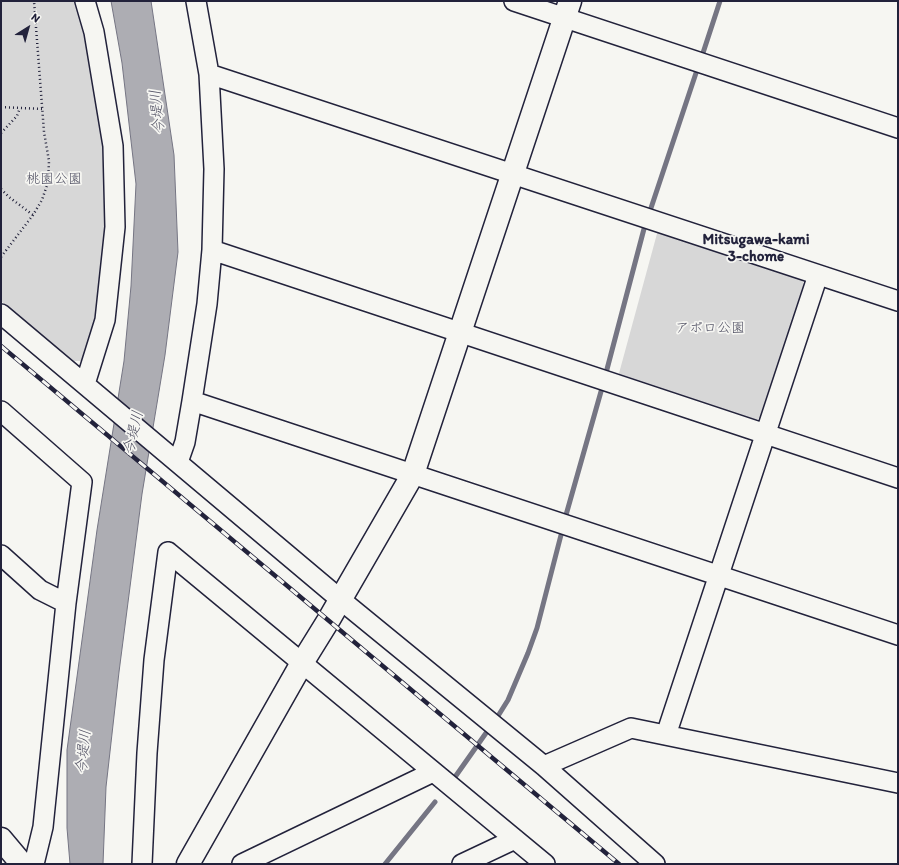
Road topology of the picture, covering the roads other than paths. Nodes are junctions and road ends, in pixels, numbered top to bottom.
1 (85, 1) edge
2 (196, 1) edge
3 (514, 1) edge
4 (567, 9) edge
5 (209, 74) junction
6 (898, 128) edge
7 (513, 174) junction
8 (212, 250) junction
9 (818, 275) junction
10 (898, 301) edge
11 (1, 314) edge
12 (460, 332) junction
13 (85, 384) junction
14 (192, 401) junction
15 (1, 411) edge
16 (765, 434) junction
17 (172, 457) junction
18 (413, 474) junction
19 (898, 478) edge
20 (1, 555) edge
21 (718, 576) junction
22 (341, 600) junction
23 (66, 603) junction
24 (898, 635) edge
25 (302, 662) junction
26 (666, 735) junction
27 (544, 766) junction
28 (433, 772) junction
29 (898, 784) edge
30 (1, 839) edge
31 (514, 839) junction
32 (22, 864) edge
33 (34, 864) edge
34 (142, 864) edge
35 (188, 864) edge
36 (242, 864) edge
37 (462, 864) edge
38 (545, 864) edge
39 (655, 864) edge

1 - 13 street
2 - 5 street
3 - 4 street
4 - 6 street
4 - 7 main road
5 - 7 street
5 - 8 street
7 - 9 street
7 - 12 main road
8 - 12 street
8 - 14 street
9 - 10 street
9 - 16 street
11 - 13 street
12 - 16 street
12 - 18 main road
13 - 17 street
14 - 17 street
14 - 18 street
15 - 23 street
16 - 19 street
16 - 21 street
17 - 22 street
18 - 21 street
18 - 22 main road
20 - 23 street
21 - 24 street
21 - 26 street
22 - 25 main road
22 - 27 street
23 - 33 street
25 - 28 street
25 - 34 street
25 - 35 main road
26 - 27 street
26 - 29 street
27 - 39 street
28 - 31 street
28 - 36 street
30 - 32 main road
31 - 37 street
31 - 38 street

